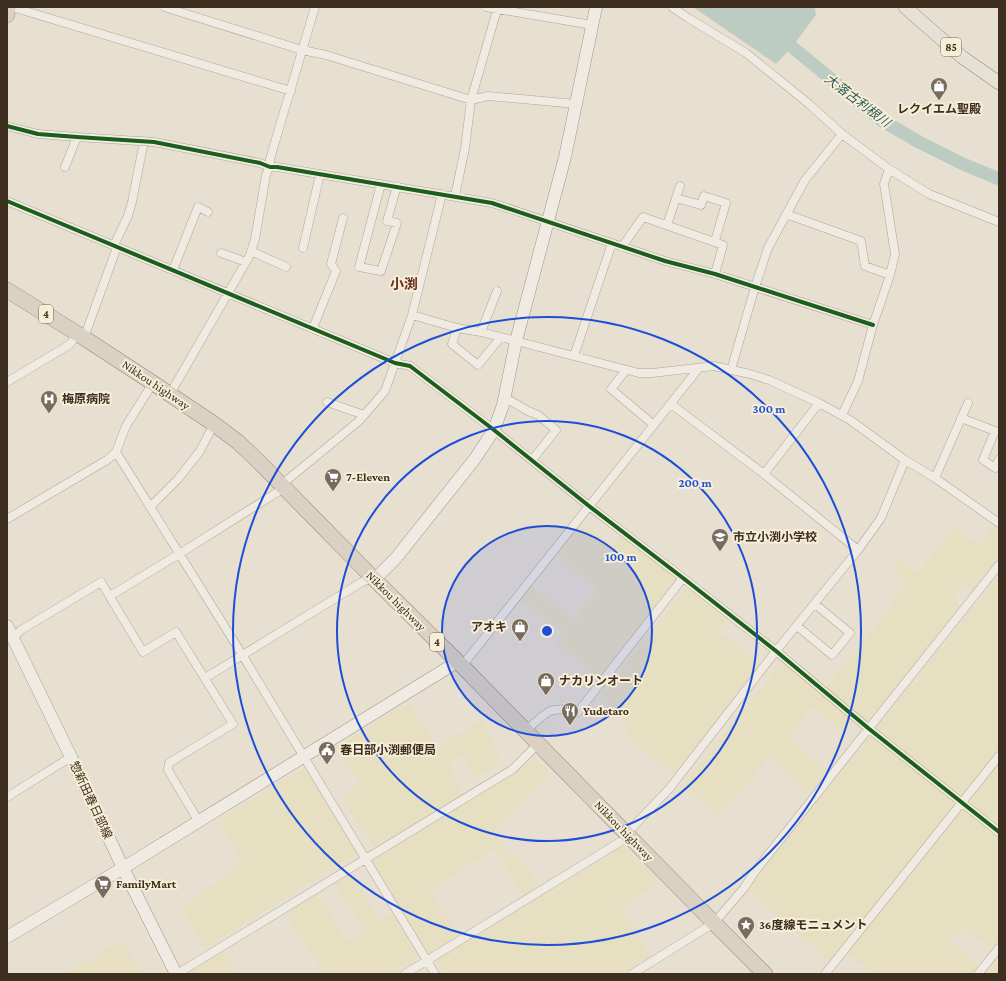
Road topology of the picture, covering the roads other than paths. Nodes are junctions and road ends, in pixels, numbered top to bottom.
1 (8, 7) edge
2 (12, 7) edge
3 (164, 7) edge
4 (315, 7) edge
5 (486, 7) edge
6 (596, 7) edge
7 (672, 7) edge
8 (905, 7) edge
9 (497, 10) junction
10 (518, 10) edge
11 (7, 15) edge
12 (592, 25) junction
13 (302, 50) junction
14 (999, 82) edge
15 (291, 91) junction
16 (471, 100) junction
17 (576, 104) junction
18 (7, 126) edge
19 (842, 134) junction
20 (77, 138) junction
21 (144, 142) junction
22 (65, 167) dead end
23 (270, 167) junction
24 (889, 169) junction
25 (320, 174) junction
26 (381, 184) junction
27 (397, 186) junction
28 (680, 186) dead end
29 (442, 194) junction
30 (455, 196) junction
31 (676, 198) junction
32 (7, 201) edge
33 (208, 212) dead end
34 (786, 214) junction
35 (343, 218) dead end
36 (547, 222) junction
37 (999, 222) edge
38 (667, 225) junction
39 (714, 242) junction
40 (612, 243) junction
41 (116, 246) junction
42 (622, 247) junction
43 (303, 248) dead end
44 (251, 251) junction
45 (220, 253) dead end
46 (246, 262) junction
47 (286, 267) dead end
48 (173, 270) junction
49 (716, 274) junction
50 (890, 275) junction
51 (755, 287) junction
52 (7, 290) edge
53 (497, 291) dead end
54 (228, 293) junction
55 (412, 315) junction
56 (873, 325) junction
57 (313, 328) junction
58 (457, 328) junction
59 (481, 332) junction
60 (81, 336) junction
61 (501, 337) junction
62 (516, 341) junction
63 (574, 356) junction
64 (395, 363) junction
65 (699, 368) junction
66 (626, 370) junction
67 (731, 370) junction
68 (7, 382) edge
69 (153, 383) junction
70 (170, 394) junction
71 (504, 398) junction
72 (327, 402) dead end
73 (819, 403) junction
74 (968, 403) dead end
75 (671, 404) junction
76 (364, 415) junction
77 (842, 415) junction
78 (961, 418) junction
79 (214, 424) junction
80 (654, 425) junction
81 (494, 430) junction
82 (116, 452) junction
83 (999, 459) edge
84 (532, 460) junction
85 (905, 460) junction
86 (764, 474) junction
87 (935, 478) junction
88 (283, 486) junction
89 (589, 506) junction
90 (150, 507) junction
91 (7, 519) edge
92 (999, 523) edge
93 (858, 550) junction
94 (179, 554) junction
95 (999, 565) edge
96 (373, 578) junction
97 (683, 578) junction
98 (110, 596) junction
99 (815, 604) junction
100 (7, 626) edge
101 (797, 626) junction
102 (10, 642) edge
103 (776, 651) junction
104 (243, 656) junction
105 (460, 664) junction
106 (205, 678) junction
107 (868, 728) junction
108 (525, 731) junction
109 (538, 744) junction
110 (999, 756) edge
111 (71, 757) junction
112 (304, 757) junction
113 (7, 797) edge
114 (962, 802) junction
115 (198, 822) junction
116 (999, 832) edge
117 (626, 834) junction
118 (366, 860) junction
119 (123, 868) junction
120 (714, 923) junction
121 (7, 937) edge
122 (999, 948) edge
123 (426, 961) junction
124 (176, 974) edge
125 (405, 974) edge
126 (435, 974) edge
127 (632, 974) edge
128 (765, 974) edge
129 (825, 974) edge
130 (978, 974) edge

1 - 11 highway
2 - 15 street
3 - 13 street
4 - 13 street
5 - 9 street
6 - 12 street
7 - 19 street
8 - 14 main road, 85
9 - 10 street
9 - 16 street
10 - 12 street
12 - 17 street
13 - 15 street
13 - 16 street
15 - 23 street
16 - 17 street
16 - 30 street
17 - 36 street
18 - 20 street
19 - 24 street
19 - 34 street
20 - 21 street
20 - 22 street
21 - 23 street
21 - 41 street
23 - 25 street
23 - 44 street
24 - 37 street
24 - 50 street
25 - 26 street
25 - 43 street
26 - 27 street
26 - 27 street
27 - 29 street
28 - 31 street
29 - 30 street
29 - 55 street
30 - 36 street
31 - 38 street
31 - 39 street
32 - 41 street
33 - 48 street
34 - 50 street
34 - 51 street
35 - 57 street
36 - 40 street
36 - 62 street
38 - 39 street
38 - 42 street
39 - 49 street
40 - 42 street
40 - 63 street
41 - 48 street
41 - 60 street
42 - 49 street
44 - 46 street
44 - 47 street
45 - 46 street
46 - 54 street
48 - 54 street
49 - 51 street
50 - 56 street
51 - 56 street
51 - 67 street
52 - 60 highway, Nikkou highway / 4
53 - 59 street
54 - 57 street
54 - 70 street
55 - 58 street
55 - 64 street
56 - 77 street
57 - 64 street
58 - 59 street
58 - 61 street
59 - 61 street
60 - 68 street
60 - 69 highway, Nikkou highway / 4
61 - 62 street
62 - 63 street
62 - 71 street
63 - 66 street
64 - 76 street
64 - 81 street
65 - 66 street
65 - 67 street
65 - 75 street
66 - 80 street
67 - 73 street
69 - 70 highway, Nikkou highway / 4
69 - 82 street
70 - 79 highway, Nikkou highway / 4
71 - 81 street
71 - 84 street
72 - 76 street
73 - 77 street
73 - 86 street
74 - 78 street
75 - 80 street
75 - 86 street
76 - 88 street
77 - 85 street
78 - 83 street
78 - 87 street
79 - 88 highway, Nikkou highway / 4
79 - 90 street
80 - 89 street
81 - 84 street
81 - 96 street
82 - 90 street
82 - 91 street
84 - 89 street
85 - 87 street
85 - 93 street
86 - 93 street
87 - 92 street
88 - 94 street
88 - 96 highway, Nikkou highway / 4
89 - 97 street
89 - 105 street
90 - 94 street
93 - 99 street
94 - 98 street
94 - 104 street
95 - 107 street
96 - 104 street
96 - 105 highway, Nikkou highway / 4
97 - 103 street
97 - 108 street
98 - 102 street
98 - 106 street
99 - 101 street
99 - 101 street
100 - 102 street, 惣新田春日部線
101 - 103 street
102 - 111 street, 惣新田春日部線
103 - 107 street
103 - 117 street
104 - 106 street
104 - 112 street
105 - 108 highway, Nikkou highway / 4
105 - 112 street
106 - 115 street
107 - 114 street
107 - 120 street
108 - 109 highway, Nikkou highway / 4
109 - 117 highway, Nikkou highway / 4
109 - 118 street
110 - 114 street
111 - 113 street
111 - 119 street, 惣新田春日部線
112 - 115 street
112 - 118 street
114 - 116 street
114 - 129 street
115 - 119 street
117 - 120 highway, Nikkou highway / 4
117 - 123 street
118 - 123 street
118 - 124 street
119 - 121 street
119 - 124 street, 惣新田春日部線
120 - 127 street
120 - 128 highway, Nikkou highway / 4
122 - 130 street
123 - 125 street
123 - 126 street

